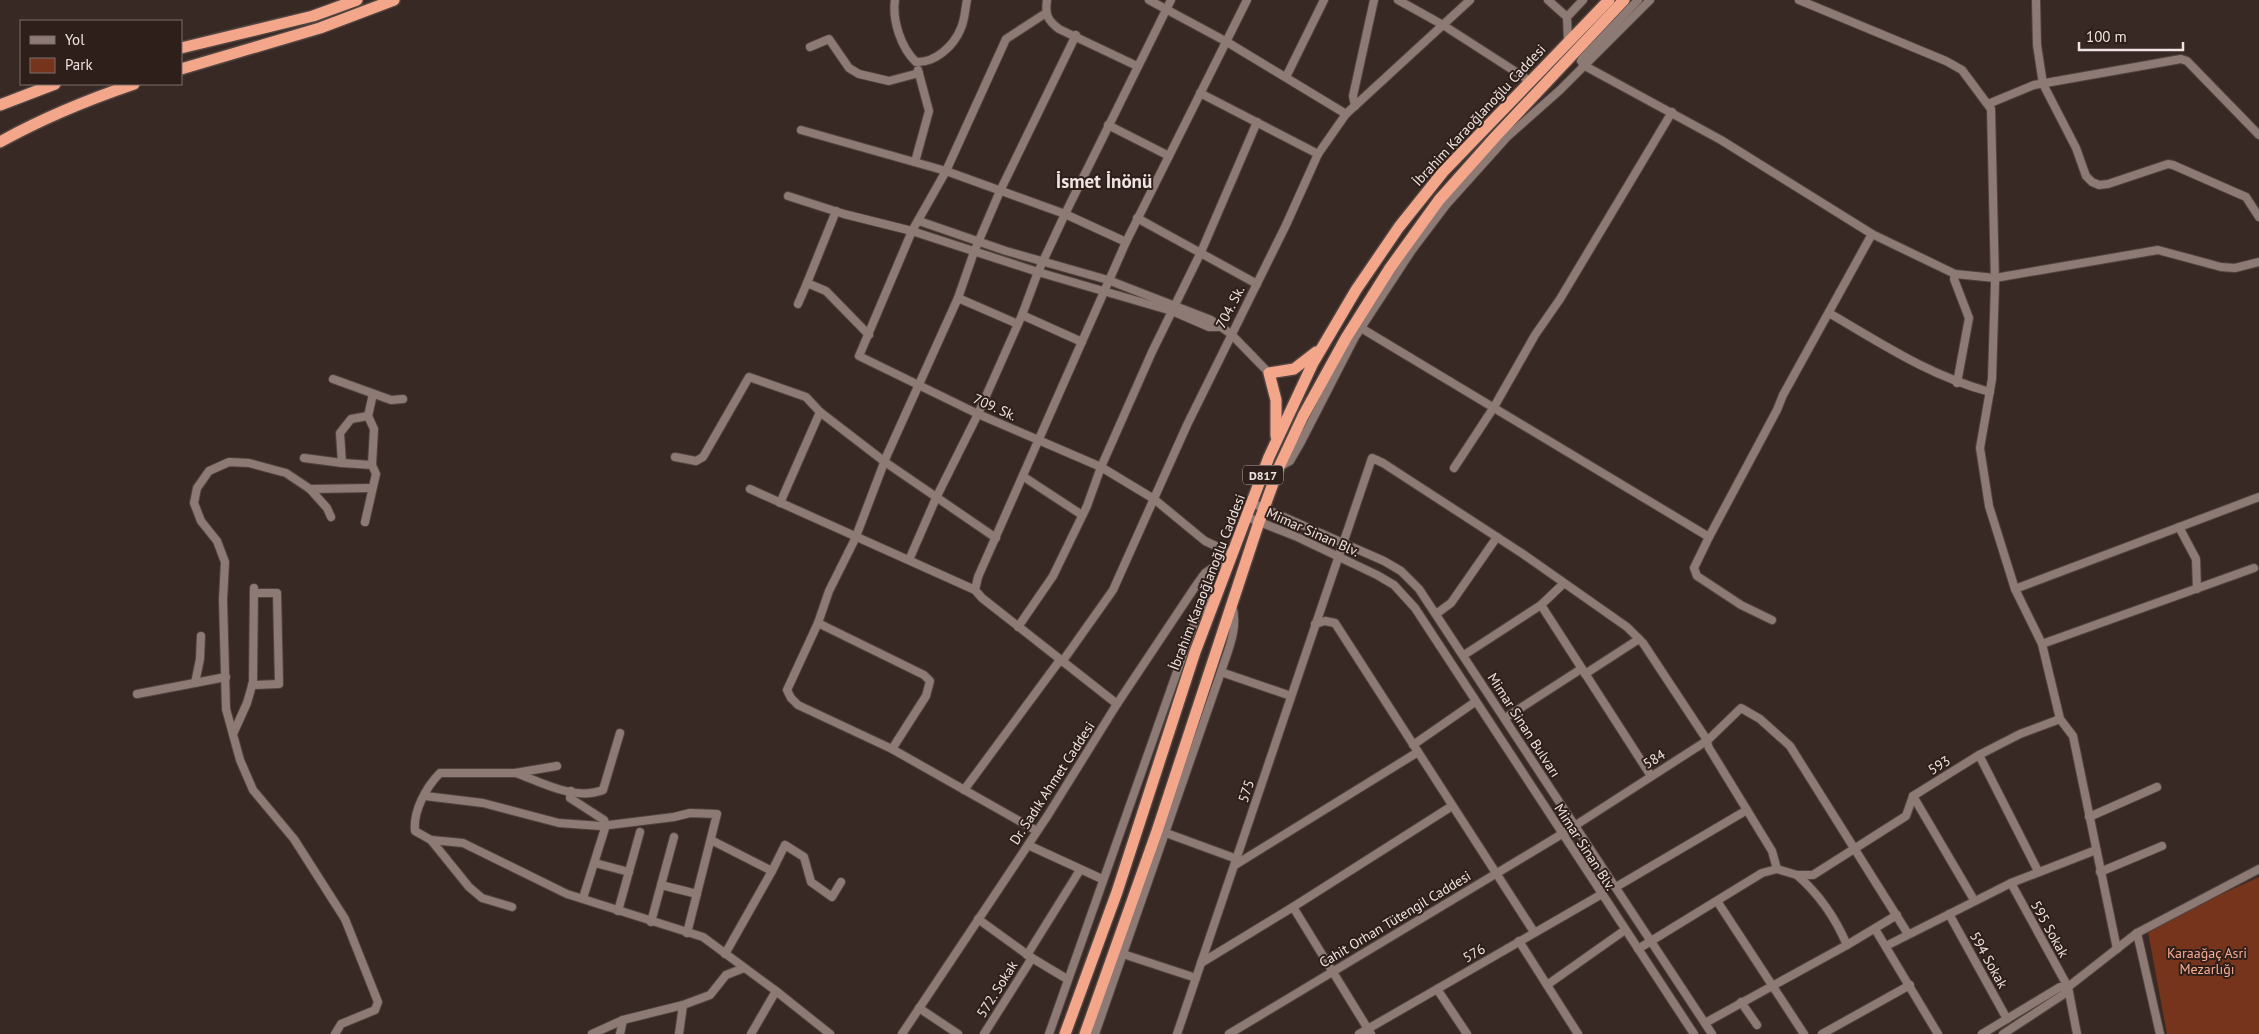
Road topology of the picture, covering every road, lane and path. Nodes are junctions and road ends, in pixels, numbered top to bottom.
1 (357, 0) edge
2 (394, 0) edge
3 (967, 0) edge
4 (1047, 0) edge
5 (1149, 0) edge
6 (1171, 0) edge
7 (1248, 0) edge
8 (1324, 0) edge
9 (1374, 0) edge
10 (1398, 0) edge
11 (1470, 0) edge
12 (1548, 0) edge
13 (1583, 0) edge
14 (1609, 0) edge
15 (1624, 0) edge
16 (1638, 0) edge
17 (1650, 0) edge
18 (1799, 0) edge
19 (2036, 0) edge
20 (894, 2) edge
21 (1167, 10) junction
22 (1046, 13) junction
23 (1568, 17) junction
24 (1443, 25) junction
25 (1076, 36) junction
26 (1568, 41) junction
27 (1227, 42) junction
28 (810, 47) dead end
29 (182, 48) edge
30 (916, 62) junction
31 (1137, 66) junction
32 (1585, 66) junction
33 (182, 68) edge
34 (919, 73) junction
35 (1286, 77) junction
36 (1530, 81) junction
37 (2044, 84) junction
38 (52, 85) edge
39 (131, 85) edge
40 (1200, 93) junction
41 (1988, 104) junction
42 (0, 105) edge
43 (1355, 106) junction
44 (1672, 112) junction
45 (1346, 114) junction
46 (1257, 122) junction
47 (1108, 125) junction
48 (801, 130) dead end
49 (2259, 135) edge
50 (0, 142) edge
51 (1318, 154) junction
52 (1169, 156) junction
53 (916, 162) junction
54 (946, 171) junction
55 (1000, 191) junction
56 (788, 196) dead end
57 (836, 212) junction
58 (1065, 214) junction
59 (2259, 217) edge
60 (1137, 218) junction
61 (918, 221) junction
62 (912, 231) junction
63 (1872, 234) junction
64 (978, 242) junction
65 (1126, 242) junction
66 (974, 252) junction
67 (1201, 252) junction
68 (1043, 262) junction
69 (2259, 262) edge
70 (1038, 272) junction
71 (1955, 274) junction
72 (1995, 278) junction
73 (1108, 280) junction
74 (807, 283) junction
75 (1257, 284) junction
76 (1104, 290) junction
77 (958, 298) junction
78 (798, 304) dead end
79 (1173, 308) junction
80 (1829, 313) junction
81 (1022, 315) junction
82 (1018, 324) junction
83 (1361, 328) junction
84 (1230, 334) junction
85 (869, 335) junction
86 (1082, 342) junction
87 (1322, 348) junction
88 (1269, 373) junction
89 (333, 379) dead end
90 (1957, 383) junction
91 (919, 385) junction
92 (1990, 392) junction
93 (373, 394) junction
94 (403, 400) dead end
95 (1494, 407) junction
96 (820, 412) junction
97 (978, 414) junction
98 (368, 416) junction
99 (1040, 441) junction
100 (1276, 441) junction
101 (675, 457) dead end
102 (304, 458) dead end
103 (885, 462) junction
104 (342, 463) junction
105 (372, 465) junction
106 (1101, 467) junction
107 (1279, 467) junction
108 (1454, 468) dead end
109 (1024, 477) junction
110 (372, 488) junction
111 (310, 489) junction
112 (750, 489) dead end
113 (2259, 497) edge
114 (936, 498) junction
115 (1154, 499) junction
116 (780, 503) junction
117 (1252, 503) junction
118 (1264, 508) junction
119 (1082, 515) junction
120 (331, 517) dead end
121 (1247, 517) junction
122 (365, 522) dead end
123 (1260, 522) junction
124 (2179, 527) junction
125 (856, 535) junction
126 (1497, 537) junction
127 (1709, 537) junction
128 (996, 538) junction
129 (1342, 542) junction
130 (1233, 554) junction
131 (1338, 556) junction
132 (909, 560) junction
133 (2254, 568) dead end
134 (1563, 584) junction
135 (2015, 589) junction
136 (2197, 589) junction
137 (976, 590) junction
138 (1217, 597) junction
139 (1232, 605) junction
140 (1541, 605) junction
141 (1436, 614) junction
142 (1772, 620) dead end
143 (818, 624) junction
144 (1315, 624) junction
145 (1018, 626) junction
146 (201, 636) dead end
147 (1639, 638) junction
148 (2042, 644) junction
149 (1464, 655) junction
150 (1061, 661) junction
151 (1583, 671) junction
152 (1221, 672) junction
153 (226, 677) junction
154 (195, 683) junction
155 (252, 685) junction
156 (137, 694) dead end
157 (1291, 696) junction
158 (1475, 702) junction
159 (1117, 704) junction
160 (1505, 718) junction
161 (2060, 719) junction
162 (620, 733) dead end
163 (233, 734) junction
164 (1707, 741) junction
165 (1413, 745) junction
166 (892, 749) junction
167 (1418, 752) junction
168 (1979, 755) junction
169 (557, 766) dead end
170 (514, 773) junction
171 (1651, 776) junction
172 (2157, 787) dead end
173 (964, 790) junction
174 (571, 792) junction
175 (425, 796) junction
176 (1913, 796) junction
177 (1452, 806) junction
178 (1747, 810) junction
179 (2089, 817) junction
180 (606, 825) junction
181 (1575, 825) junction
182 (1037, 831) junction
183 (640, 832) dead end
184 (1166, 833) junction
185 (1562, 834) junction
186 (674, 837) dead end
187 (431, 840) junction
188 (711, 840) junction
189 (1028, 845) junction
190 (2162, 846) dead end
191 (1855, 847) junction
192 (2096, 850) junction
193 (1236, 862) junction
194 (595, 863) junction
195 (1777, 869) junction
196 (2259, 869) edge
197 (772, 870) junction
198 (1080, 870) junction
199 (2038, 871) junction
200 (629, 872) junction
201 (1496, 872) junction
202 (2100, 872) junction
203 (1797, 875) junction
204 (1102, 879) junction
205 (840, 882) dead end
206 (2011, 883) junction
207 (661, 885) junction
208 (1616, 887) junction
209 (697, 894) junction
210 (1602, 894) junction
211 (583, 898) junction
212 (1974, 900) junction
213 (1717, 902) junction
214 (512, 907) dead end
215 (1293, 908) junction
216 (618, 911) junction
217 (1949, 914) junction
218 (1897, 915) junction
219 (978, 919) junction
220 (651, 922) junction
221 (1875, 929) junction
222 (1625, 930) junction
223 (1534, 932) junction
224 (687, 933) junction
225 (2137, 933) junction
226 (1908, 934) junction
227 (1519, 941) junction
228 (1651, 941) junction
229 (1847, 945) junction
230 (1886, 946) junction
231 (1638, 949) junction
232 (2117, 949) junction
233 (725, 954) junction
234 (1123, 954) junction
235 (1030, 956) junction
236 (1201, 963) junction
237 (744, 968) junction
238 (1333, 972) junction
239 (1196, 978) junction
240 (1067, 979) junction
241 (1547, 985) junction
242 (1771, 985) junction
243 (1910, 985) junction
244 (2068, 987) junction
245 (1437, 989) junction
246 (776, 991) junction
247 (1742, 1002) junction
248 (683, 1005) junction
249 (919, 1008) junction
250 (2007, 1019) junction
251 (623, 1020) junction
252 (1705, 1023) junction
253 (1757, 1025) dead end
254 (1369, 1032) edge
255 (827, 1033) edge
256 (335, 1034) edge
257 (592, 1034) edge
258 (620, 1034) edge
259 (679, 1034) edge
260 (751, 1034) edge
261 (902, 1034) edge
262 (958, 1034) edge
263 (984, 1034) edge
264 (1049, 1034) edge
265 (1065, 1034) edge
266 (1085, 1034) edge
267 (1094, 1034) edge
268 (1177, 1034) edge
269 (1229, 1034) edge
270 (1359, 1034) edge
271 (1467, 1034) edge
272 (1578, 1034) edge
273 (1694, 1034) edge
274 (1712, 1034) edge
275 (1804, 1034) edge
276 (1822, 1034) edge
277 (1938, 1034) edge
278 (1982, 1034) edge
279 (2003, 1034) edge
280 (2077, 1034) edge
281 (2160, 1034) edge

1 - 29 highway
2 - 33 highway
3 - 30 street
4 - 22 street
5 - 21 street
6 - 21 street
7 - 27 street
8 - 35 street
9 - 43 street
10 - 24 street
11 - 24 street, 704. Sk.
12 - 23 street
13 - 23 street
14 - 26 highway, İbrahim Karaoğlanoğlu Caddesi / D817
15 - 107 highway, İbrahim Karaoğlanoğlu Caddesi / D817
16 - 32 street
17 - 32 street
18 - 41 street
19 - 37 street
20 - 30 street
21 - 27 street
21 - 31 street
22 - 25 street
22 - 54 street, 709. Sk.
23 - 26 street
24 - 36 street
24 - 43 street, 704. Sk.
25 - 31 street
25 - 55 street
26 - 36 highway, İbrahim Karaoğlanoğlu Caddesi / D817
27 - 35 street
27 - 40 street
28 - 34 street
30 - 34 street
31 - 47 street
32 - 44 street
32 - 83 street
34 - 53 street
35 - 45 street
36 - 87 highway, İbrahim Karaoğlanoğlu Caddesi / D817
37 - 41 street
37 - 49 street
37 - 59 street
38 - 42 highway
39 - 50 highway
40 - 46 street
40 - 52 street
41 - 72 street
43 - 45 street, 704. Sk.
44 - 63 street
44 - 95 street
45 - 51 street, 704. Sk.
46 - 51 street
46 - 67 street
47 - 52 street
47 - 58 street
48 - 53 street
51 - 75 street, 704. Sk.
52 - 60 street
53 - 54 street
54 - 55 street
54 - 61 street, 709. Sk.
55 - 58 street
55 - 64 street
56 - 57 street
57 - 62 street
57 - 74 street
58 - 65 street
58 - 68 street
60 - 65 street
60 - 67 street
61 - 62 street, 709. Sk.
61 - 64 street
62 - 66 street
62 - 85 street, 709. Sk.
63 - 71 street
63 - 80 street
64 - 66 street
64 - 68 street
65 - 73 street
66 - 70 street
66 - 77 street
67 - 75 street
67 - 79 street
68 - 70 street
68 - 73 street
69 - 72 street
70 - 76 street
70 - 81 street
71 - 72 street
71 - 90 street
72 - 92 street
73 - 76 street
73 - 79 street
74 - 78 street
74 - 85 street
75 - 84 street, 704. Sk.
76 - 79 street
76 - 86 street
77 - 82 street
77 - 91 street
79 - 84 street
79 - 106 street
80 - 90 street
80 - 127 street
81 - 82 street
81 - 86 street
82 - 97 street
83 - 95 street
83 - 107 street
84 - 88 street
84 - 115 street, 704. Sk.
85 - 91 street, 709. Sk.
86 - 99 street
87 - 88 highway
87 - 100 highway, İbrahim Karaoğlanoğlu Caddesi / D817
88 - 100 highway
89 - 93 street
90 - 92 street
91 - 97 street, 709. Sk.
91 - 103 street
92 - 135 street
93 - 94 street
93 - 98 street
95 - 108 street
95 - 127 street
96 - 101 street
96 - 103 street
96 - 116 street
97 - 99 street, 709. Sk.
97 - 114 street
98 - 104 street
98 - 105 street
99 - 106 street, 709. Sk.
99 - 109 street
100 - 117 highway, İbrahim Karaoğlanoğlu Caddesi / D817
102 - 104 street
103 - 114 street
103 - 125 street
104 - 105 street
105 - 110 street
106 - 115 street, 709. Sk.
106 - 119 street
107 - 118 highway, İbrahim Karaoğlanoğlu Caddesi / D817
109 - 119 street
109 - 128 street
110 - 111 street
110 - 122 street
111 - 120 street
111 - 153 street
112 - 116 street
113 - 124 street
114 - 128 street
114 - 132 street
115 - 130 street, 709. Sk.
115 - 150 street, 704. Sk.
116 - 125 street
117 - 118 street, Mimar Sinan Bulvarı
117 - 121 highway, İbrahim Karaoğlanoğlu Caddesi / D817
118 - 123 highway, İbrahim Karaoğlanoğlu Caddesi / D817
118 - 129 street, Mimar Sinan Bulvarı
119 - 145 street
121 - 123 street, Mimar Sinan Blv.
121 - 130 highway, İbrahim Karaoğlanoğlu Caddesi / D817
123 - 131 street, Mimar Sinan Blv.
123 - 139 highway, İbrahim Karaoğlanoğlu Caddesi / D817
124 - 135 street
124 - 136 street
125 - 132 street
125 - 143 street
126 - 129 street, 575
126 - 134 street
126 - 141 street
127 - 142 street
128 - 137 street
129 - 131 street, 575
129 - 141 street, Mimar Sinan Bulvarı
130 - 138 highway, İbrahim Karaoğlanoğlu Caddesi / D817
130 - 159 street, Dr. Sadık Ahmet Caddesi
131 - 144 street, 575
131 - 158 street, Mimar Sinan Blv.
132 - 137 street
133 - 136 street
134 - 140 street
134 - 147 street
135 - 148 street
136 - 148 street
137 - 145 street
138 - 204 street
138 - 265 highway, İbrahim Karaoğlanoğlu Caddesi / D817
139 - 152 street
139 - 266 highway, İbrahim Karaoğlanoğlu Caddesi / D817
140 - 149 street
140 - 151 street
141 - 149 street, Mimar Sinan Bulvarı
143 - 166 street
143 - 166 street
144 - 157 street, 575
144 - 165 street
145 - 150 street
146 - 154 street
147 - 151 street
147 - 164 street
148 - 161 street
149 - 160 street, Mimar Sinan Bulvarı
150 - 159 street
150 - 173 street, 704. Sk.
151 - 160 street
151 - 171 street
152 - 157 street
152 - 184 street
153 - 154 street
153 - 163 street
154 - 156 street
155 - 155 street
155 - 163 street
157 - 193 street, 575
158 - 165 street
158 - 185 street, Mimar Sinan Blv.
159 - 182 street, Dr. Sadık Ahmet Caddesi
160 - 181 street, Mimar Sinan Bulvarı
161 - 168 street, 593
161 - 179 street
162 - 174 street
163 - 256 street
164 - 171 street, 584
164 - 178 street
164 - 191 street, 584
165 - 167 street
166 - 173 street
167 - 177 street
167 - 193 street
168 - 176 street, 593
168 - 199 street
169 - 170 street
170 - 174 street
170 - 175 street
171 - 181 street, 584
172 - 179 street
173 - 182 street
174 - 180 street
175 - 180 street
175 - 187 street
176 - 191 street
176 - 212 street
177 - 201 street
177 - 215 street
178 - 195 street
178 - 208 street
179 - 192 street
180 - 188 street
180 - 194 street
181 - 185 street, Cahit Orhan Tütengil Caddesi
181 - 208 street, Mimar Sinan Bulvarı
182 - 189 street, Dr. Sadık Ahmet Caddesi
183 - 200 street
184 - 193 street
184 - 234 street
185 - 201 street, Cahit Orhan Tütengil Caddesi
185 - 210 street, Mimar Sinan Blv.
186 - 207 street
187 - 211 street
187 - 214 street
188 - 197 street
188 - 209 street
189 - 198 street
189 - 219 street, Dr. Sadık Ahmet Caddesi
190 - 202 street
191 - 203 street
191 - 218 street
192 - 199 street
192 - 202 street
193 - 236 street, 575
194 - 200 street
194 - 211 street
195 - 203 street
195 - 213 street
196 - 225 street
197 - 205 street
197 - 233 street
198 - 204 street
198 - 235 street, 572. Sokak
199 - 206 street
200 - 216 street
201 - 223 street
201 - 238 street, Cahit Orhan Tütengil Caddesi
202 - 232 street
203 - 229 street
204 - 240 street
206 - 212 street
206 - 244 street, 595 Sokak
207 - 209 street
207 - 220 street
208 - 228 street, Mimar Sinan Bulvarı
209 - 224 street
210 - 222 street, Mimar Sinan Blv.
210 - 223 street, 576
211 - 216 street
212 - 217 street
213 - 228 street
213 - 242 street
215 - 236 street
215 - 238 street
216 - 220 street
217 - 226 street
217 - 250 street, 594 Sokak
218 - 221 street
218 - 226 street
219 - 235 street
219 - 249 street, Dr. Sadık Ahmet Caddesi
220 - 224 street
221 - 229 street
221 - 230 street
222 - 231 street, Mimar Sinan Blv.
222 - 241 street
223 - 227 street, 576
224 - 233 street
225 - 232 street
225 - 281 street
226 - 230 street
227 - 241 street
227 - 245 street, 576
228 - 231 street
228 - 252 street, Mimar Sinan Bulvarı
229 - 242 street
230 - 243 street
231 - 273 street, Mimar Sinan Blv.
232 - 244 street
233 - 237 street
234 - 239 street
234 - 267 street
235 - 240 street
235 - 263 street, 572. Sokak
236 - 239 street, 575
237 - 246 street
237 - 248 street
238 - 254 street
238 - 269 street, Cahit Orhan Tütengil Caddesi
239 - 268 street, 575
240 - 264 street
241 - 272 street
242 - 247 street
242 - 275 street
243 - 276 street
243 - 277 street
244 - 250 street
244 - 279 street
244 - 280 street, 595 Sokak
245 - 254 street, 576
245 - 271 street
246 - 255 street
246 - 260 street
247 - 252 street
247 - 253 street
248 - 251 street
248 - 259 street
249 - 261 street, Dr. Sadık Ahmet Caddesi
249 - 262 street
250 - 278 street
251 - 257 street
251 - 258 street
252 - 274 street, Mimar Sinan Bulvarı
254 - 270 street, 576

